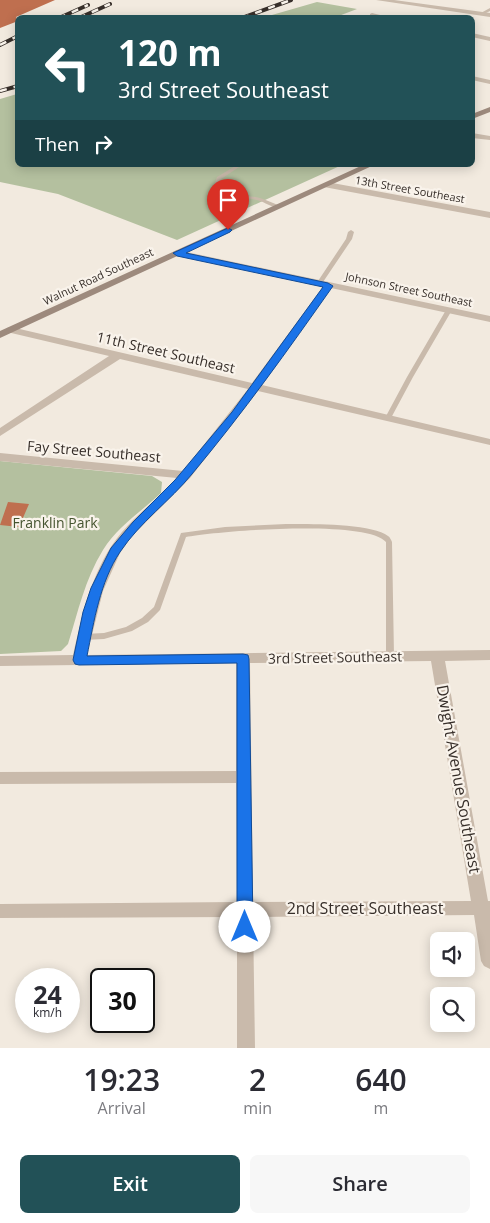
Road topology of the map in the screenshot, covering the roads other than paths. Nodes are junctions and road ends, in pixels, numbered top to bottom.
1 (379, 0) edge
2 (490, 9) edge
3 (372, 14) dead end
4 (481, 14) junction
5 (376, 15) edge
6 (490, 15) edge
7 (475, 36) edge
8 (490, 39) edge
9 (475, 79) edge
10 (490, 82) edge
11 (490, 109) edge
12 (475, 116) edge
13 (475, 136) edge
14 (490, 138) edge
15 (237, 167) edge
16 (366, 167) edge
17 (327, 185) junction
18 (278, 207) junction
19 (490, 215) edge
20 (351, 232) dead end
21 (177, 253) junction
22 (324, 285) junction
23 (449, 310) junction
24 (490, 319) edge
25 (11, 330) junction
26 (0, 335) edge
27 (117, 356) junction
28 (256, 388) junction
29 (388, 418) junction
30 (0, 433) edge
31 (490, 442) edge
32 (0, 457) edge
33 (186, 475) junction
34 (84, 637) junction
35 (490, 655) edge
36 (390, 656) junction
37 (437, 656) junction
38 (243, 659) junction
39 (79, 660) junction
40 (0, 661) edge
41 (244, 777) junction
42 (0, 778) edge
43 (245, 908) junction
44 (486, 908) edge
45 (0, 911) edge
46 (490, 962) edge
47 (246, 1048) edge

1 - 4 street
2 - 4 lane
3 - 5 street
4 - 6 street
7 - 8 street
9 - 10 street
11 - 12 main road
13 - 14 street
15 - 18 lane
16 - 17 main road, Walnut Road Southeast
17 - 18 main road, Walnut Road Southeast
17 - 19 street, 13th Street Southeast
18 - 21 main road, Walnut Road Southeast
20 - 22 lane
21 - 22 street, Johnson Street Southeast
21 - 25 main road, Walnut Road Southeast
22 - 23 street, Johnson Street Southeast
22 - 28 street
23 - 24 street, Johnson Street Southeast
23 - 29 lane
25 - 26 main road, Walnut Road Southeast
25 - 27 street, 11th Street Southeast
27 - 28 street, 11th Street Southeast
27 - 30 street
28 - 29 street, 11th Street Southeast
28 - 33 street
29 - 31 street, 11th Street Southeast
32 - 33 street, Fay Street Southeast
33 - 34 street
34 - 36 lane
34 - 39 street
35 - 37 street, 3rd Street Southeast
36 - 37 street, 3rd Street Southeast
36 - 38 street, 3rd Street Southeast
37 - 44 street, Dwight Avenue Southeast
38 - 39 street, 3rd Street Southeast
38 - 41 street
39 - 40 street, 3rd Street Southeast
41 - 42 street
41 - 43 street
43 - 44 street, 2nd Street Southeast
43 - 45 street, 2nd Street Southeast
43 - 47 street
44 - 46 street, Dwight Avenue Southeast

